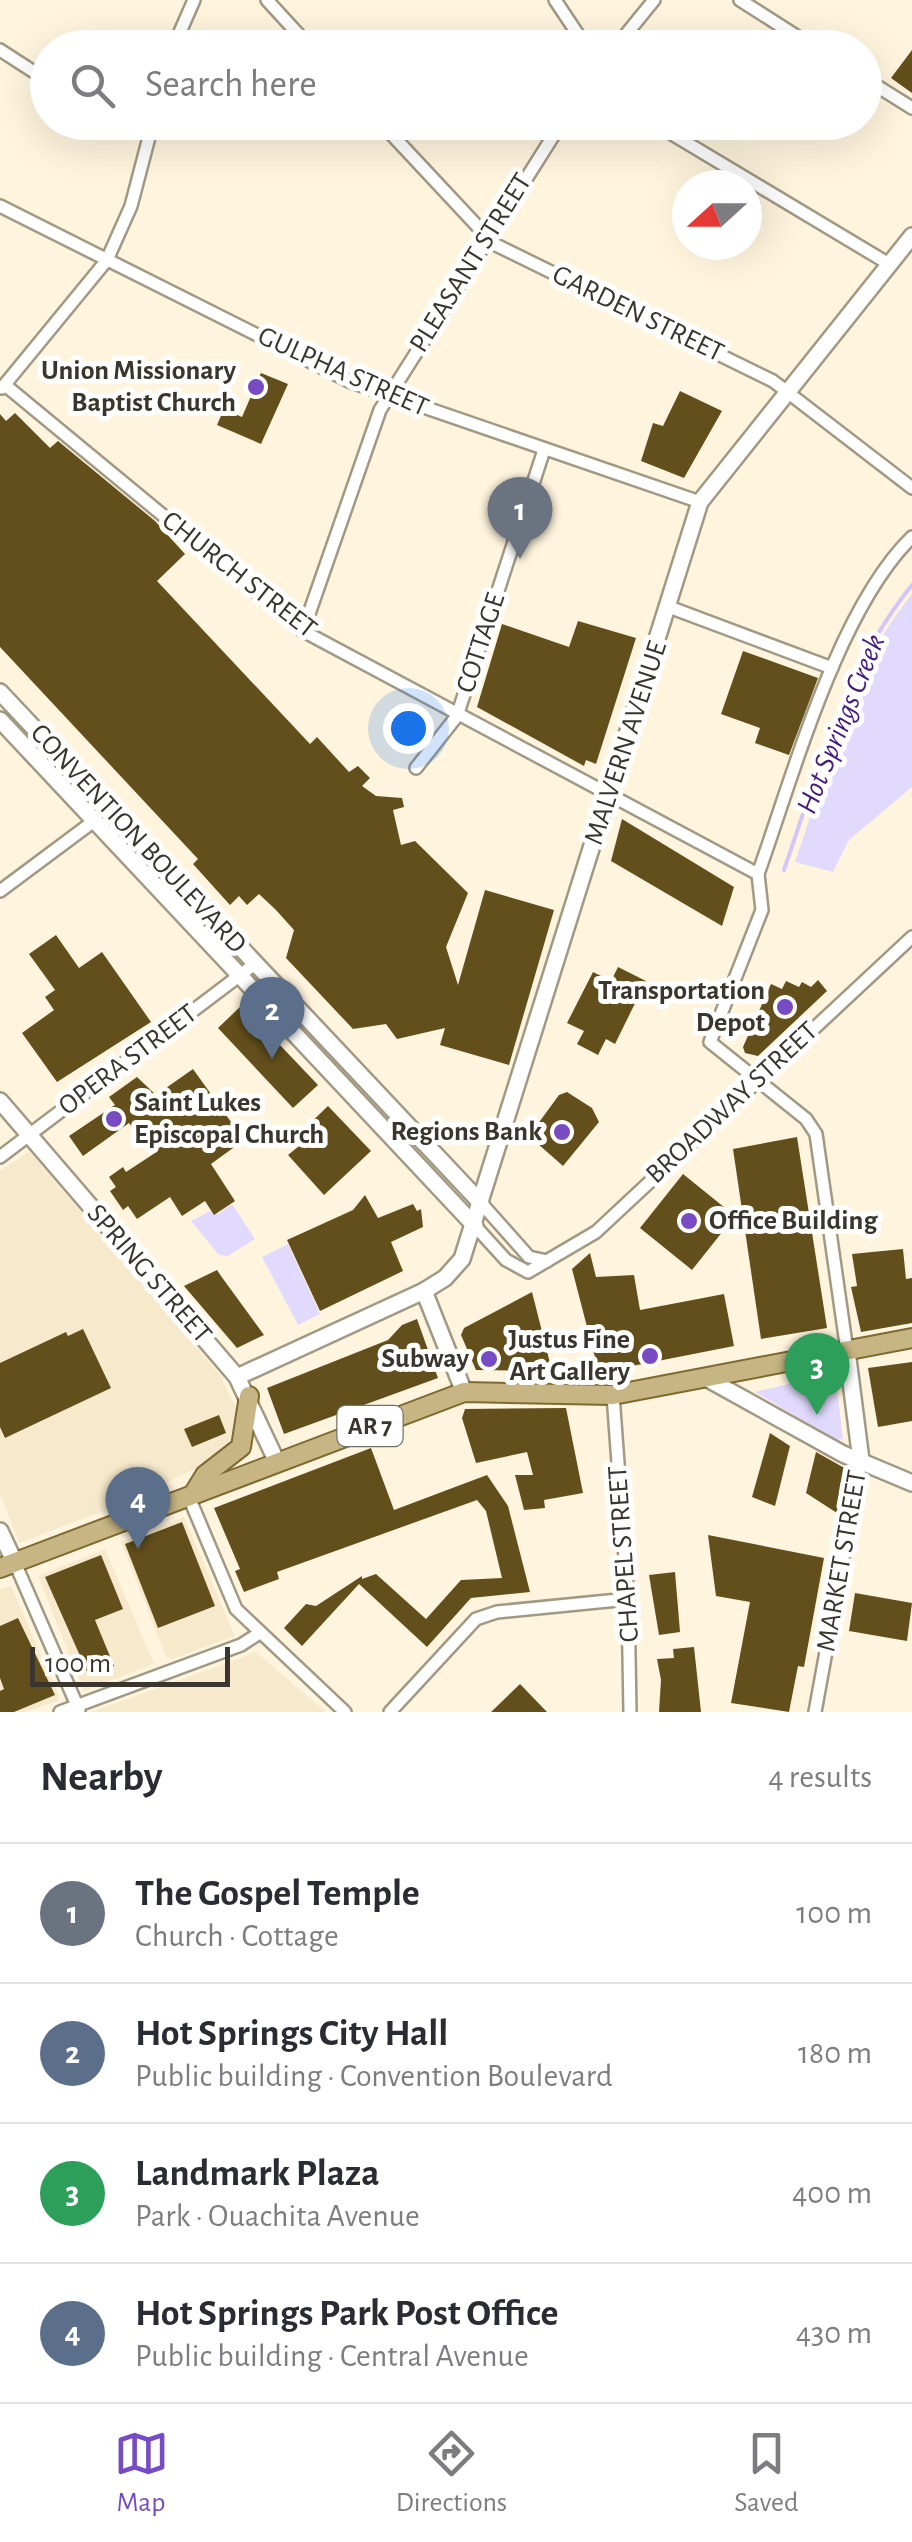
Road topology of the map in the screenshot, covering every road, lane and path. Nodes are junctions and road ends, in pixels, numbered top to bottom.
1 (194, 0) edge
2 (266, 0) edge
3 (554, 0) edge
4 (654, 0) edge
5 (740, 0) edge
6 (181, 30) edge
7 (294, 30) edge
8 (575, 30) edge
9 (629, 30) edge
10 (787, 30) edge
11 (0, 50) edge
12 (30, 69) edge
13 (882, 89) edge
14 (912, 108) edge
15 (148, 140) edge
16 (397, 140) edge
17 (550, 140) edge
18 (682, 140) edge
19 (0, 206) edge
20 (486, 236) junction
21 (912, 236) edge
22 (107, 260) junction
23 (889, 264) junction
24 (3, 388) edge
25 (788, 391) junction
26 (388, 396) junction
27 (544, 450) junction
28 (912, 488) edge
29 (700, 502) junction
30 (912, 537) edge
31 (668, 607) junction
32 (303, 630) junction
33 (832, 668) junction
34 (0, 692) edge
35 (457, 716) junction
36 (0, 720) edge
37 (416, 768) dead end
38 (609, 796) junction
39 (94, 821) junction
40 (758, 874) junction
41 (0, 891) edge
42 (912, 936) edge
43 (256, 964) junction
44 (239, 976) junction
45 (755, 1078) junction
46 (0, 1101) edge
47 (29, 1135) junction
48 (0, 1157) edge
49 (481, 1204) junction
50 (475, 1226) junction
51 (547, 1262) junction
52 (424, 1291) junction
53 (912, 1338) edge
54 (847, 1351) junction
55 (237, 1377) junction
56 (706, 1378) junction
57 (464, 1392) junction
58 (614, 1395) junction
59 (249, 1396) junction
60 (276, 1460) junction
61 (861, 1460) junction
62 (912, 1484) edge
63 (191, 1494) junction
64 (0, 1531) edge
65 (7, 1565) edge
66 (628, 1599) junction
67 (258, 1634) junction
68 (78, 1709) edge
69 (60, 1712) edge
70 (345, 1712) edge
71 (390, 1712) edge
72 (630, 1712) edge
73 (815, 1712) edge

1 - 6 street
2 - 7 street
3 - 8 street
4 - 9 street
5 - 10 street
11 - 12 street
13 - 14 street
15 - 22 street
16 - 20 street, GARDEN STREET
17 - 20 street, PLEASANT STREET
18 - 23 street
19 - 22 street, GULPHA STREET
20 - 25 street, GARDEN STREET
20 - 26 street, PLEASANT STREET
21 - 23 main road, MALVERN AVENUE
22 - 24 street
22 - 26 street, GULPHA STREET
23 - 25 main road, MALVERN AVENUE
24 - 32 street, CHURCH STREET
25 - 28 street, GARDEN STREET
25 - 29 main road, MALVERN AVENUE
26 - 27 street, GULPHA STREET
26 - 32 street, PLEASANT STREET
27 - 29 street, GULPHA STREET
27 - 35 street, COTTAGE
29 - 31 main road, MALVERN AVENUE
30 - 33 street
31 - 33 street
31 - 38 main road, MALVERN AVENUE
32 - 35 street, CHURCH STREET
33 - 40 street
34 - 43 main road, CONVENTION BOULEVARD
35 - 37 street, COTTAGE
35 - 38 street, CHURCH STREET
36 - 39 main road, CONVENTION BOULEVARD
38 - 40 street, CHURCH STREET
38 - 49 main road, MALVERN AVENUE
39 - 41 street
39 - 44 main road, CONVENTION BOULEVARD
40 - 45 street, MARKET STREET
42 - 45 street, BROADWAY STREET
43 - 44 street, OPERA STREET
43 - 49 main road, CONVENTION BOULEVARD
44 - 47 street, OPERA STREET
44 - 50 main road, CONVENTION BOULEVARD
45 - 51 street, BROADWAY STREET
45 - 54 street, MARKET STREET
46 - 47 main road, SPRING STREET
47 - 48 street, OPERA STREET
47 - 55 main road, SPRING STREET
49 - 50 main road, MALVERN AVENUE
49 - 51 street
50 - 51 street, BROADWAY STREET
50 - 52 main road, MALVERN AVENUE
52 - 55 main road, MALVERN AVENUE
52 - 57 main road
53 - 54 main road, AR 7
54 - 56 main road, AR 7
54 - 61 main road, MARKET STREET
55 - 59 main road, SPRING STREET
56 - 58 main road, AR 7
56 - 61 main road
57 - 58 main road, AR 7
57 - 60 main road, AR 7
58 - 66 street, CHAPEL STREET
59 - 60 main road, SPRING STREET
59 - 63 main road
60 - 63 main road, AR 7
61 - 62 main road
61 - 73 street, MARKET STREET
63 - 65 main road, AR 7
63 - 67 street
64 - 65 main road
65 - 68 street
66 - 71 street
66 - 72 street, CHAPEL STREET
67 - 68 street
67 - 70 street
68 - 69 street

